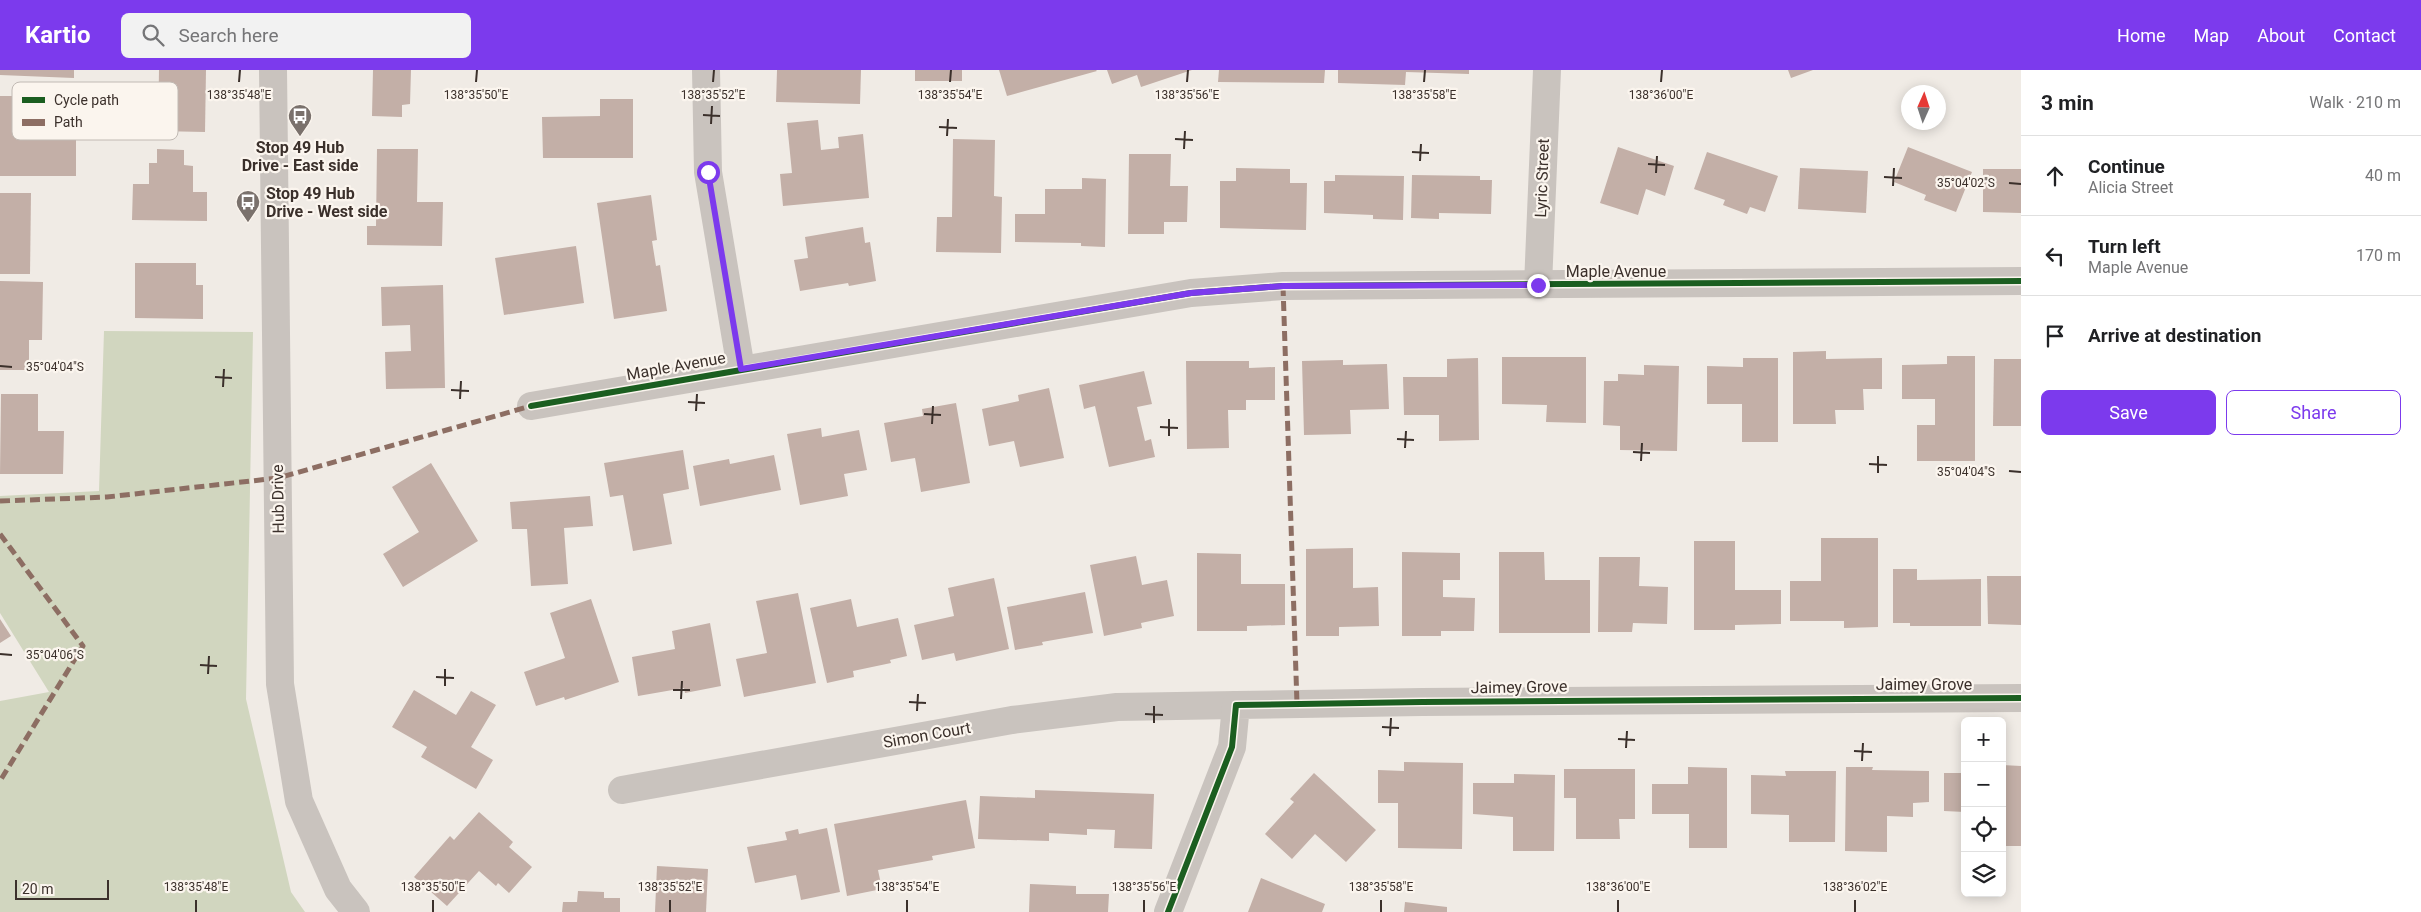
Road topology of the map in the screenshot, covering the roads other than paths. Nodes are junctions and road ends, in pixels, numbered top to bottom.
1 (273, 70) edge
2 (706, 70) edge
3 (1547, 70) edge
4 (2021, 281) edge
5 (1538, 285) junction
6 (741, 369) junction
7 (531, 406) dead end
8 (2021, 698) edge
9 (1236, 705) junction
10 (622, 790) dead end
11 (356, 912) edge
12 (1168, 912) edge

1 - 11 street, Hub Drive
2 - 6 street
3 - 5 street, Lyric Street
4 - 5 street, Maple Avenue
5 - 6 street, Maple Avenue
6 - 7 street, Maple Avenue
8 - 9 street, Jaimey Grove
9 - 10 street, Simon Court
9 - 12 street

